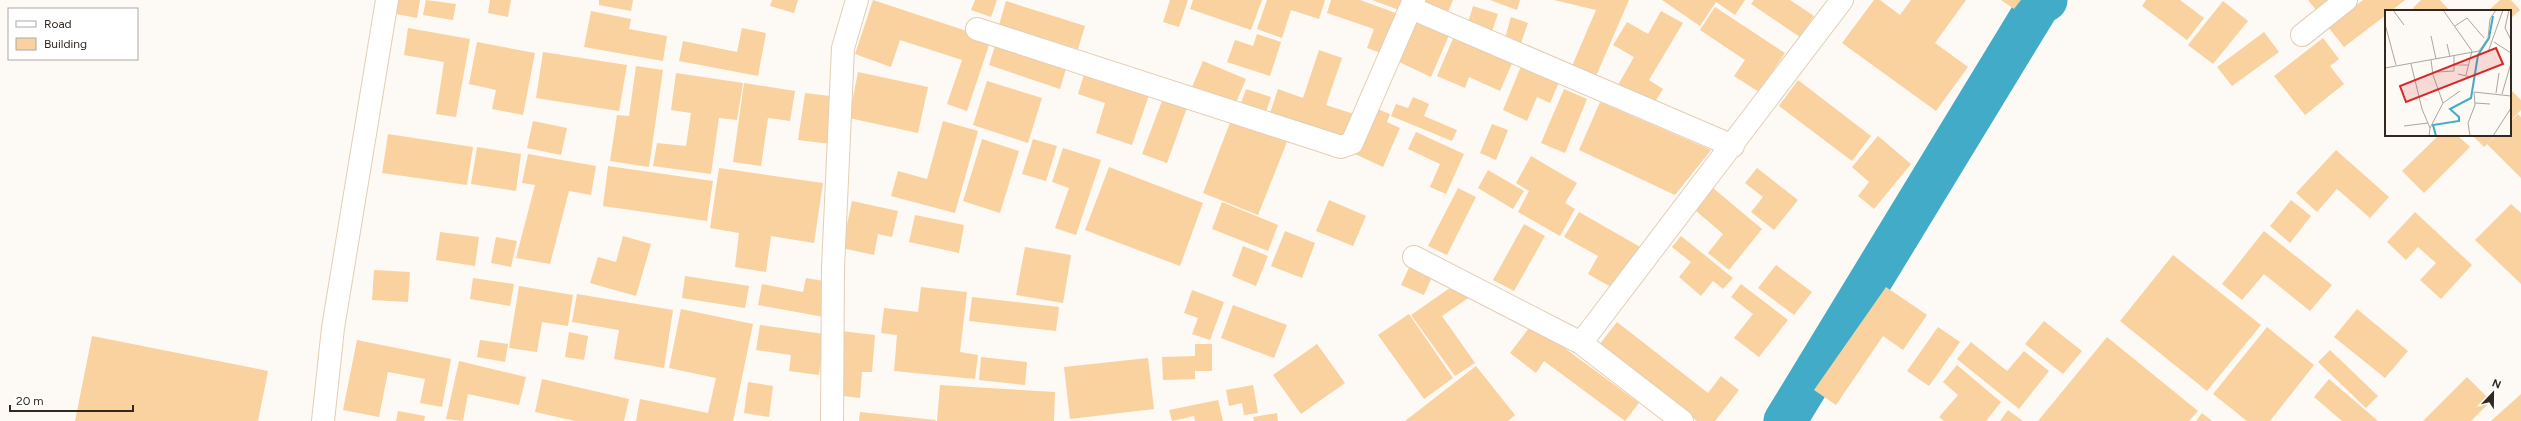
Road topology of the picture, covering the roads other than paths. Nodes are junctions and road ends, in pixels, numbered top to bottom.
1 (387, 0) edge
2 (857, 0) edge
3 (1842, 0) edge
4 (2346, 0) edge
5 (1412, 4) edge
6 (977, 29) dead end
7 (2302, 35) dead end
8 (1733, 146) junction
9 (1414, 257) dead end
10 (1582, 343) junction
11 (323, 421) edge
12 (832, 421) edge
13 (1682, 421) edge

1 - 11 lane
2 - 12 lane
3 - 8 lane
4 - 7 lane
5 - 6 lane
5 - 8 lane
8 - 10 lane
9 - 10 lane
10 - 13 lane

